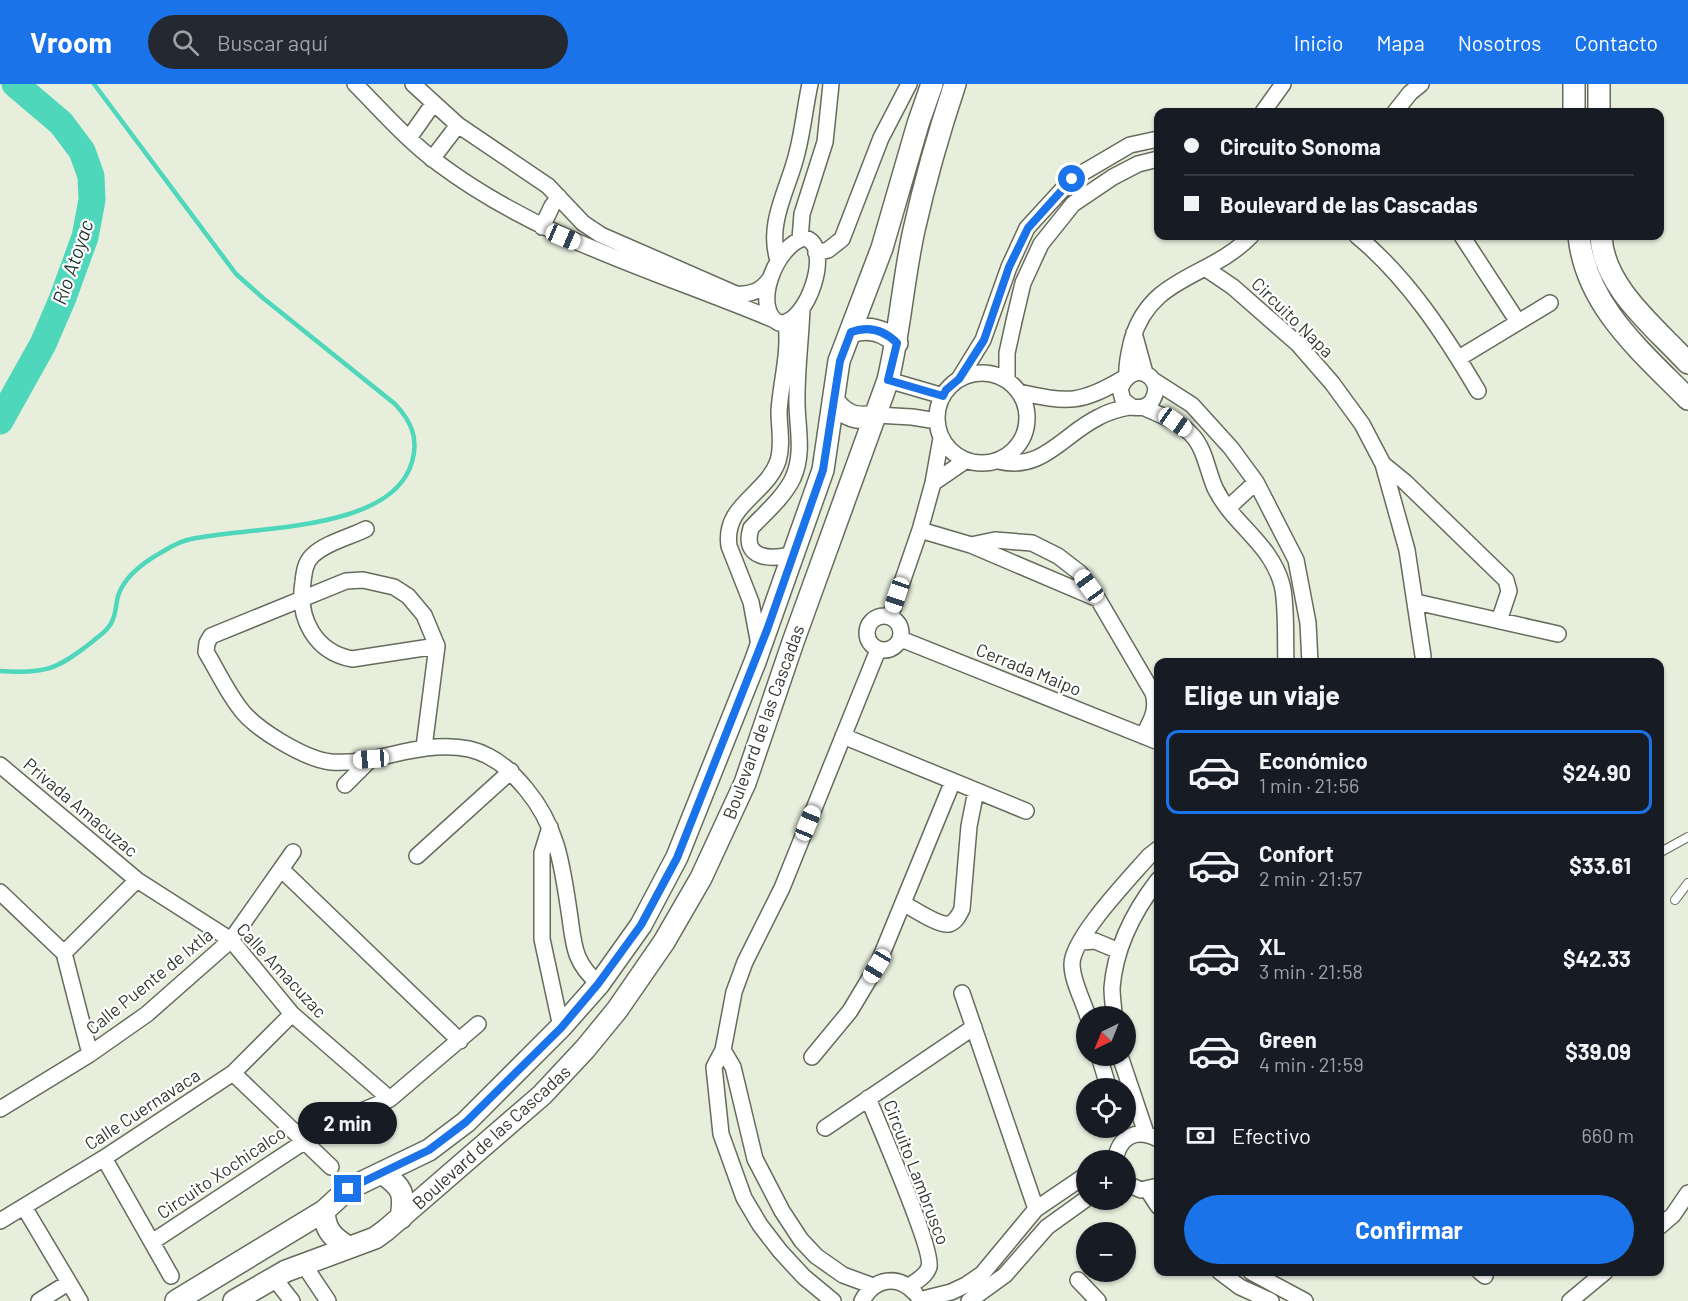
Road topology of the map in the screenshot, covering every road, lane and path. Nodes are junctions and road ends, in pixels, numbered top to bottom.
1 (355, 84) edge
2 (413, 84) edge
3 (810, 84) edge
4 (831, 84) edge
5 (909, 84) edge
6 (932, 84) edge
7 (955, 84) edge
8 (1283, 84) edge
9 (1421, 84) edge
10 (1574, 84) edge
11 (1599, 84) edge
12 (433, 104) junction
13 (1266, 108) edge
14 (1398, 108) edge
15 (1574, 108) edge
16 (1599, 108) edge
17 (804, 119) junction
18 (458, 125) junction
19 (827, 130) junction
20 (409, 138) junction
21 (1154, 140) edge
22 (432, 159) junction
23 (1154, 160) edge
24 (559, 197) junction
25 (542, 227) junction
26 (800, 239) junction
27 (1247, 240) edge
28 (1361, 240) edge
29 (1465, 240) edge
30 (1579, 240) edge
31 (1602, 240) edge
32 (816, 253) junction
33 (778, 260) junction
34 (1205, 268) junction
35 (770, 280) junction
36 (693, 282) junction
37 (1550, 303) dead end
38 (802, 308) junction
39 (779, 321) junction
40 (1518, 322) junction
41 (851, 332) junction
42 (1134, 333) junction
43 (897, 343) junction
44 (1459, 358) junction
45 (1688, 363) edge
46 (1125, 377) junction
47 (1149, 377) junction
48 (959, 379) junction
49 (888, 380) junction
50 (1007, 380) junction
51 (1478, 391) dead end
52 (1019, 392) junction
53 (943, 396) junction
54 (1688, 399) edge
55 (834, 401) junction
56 (1137, 407) junction
57 (876, 415) junction
58 (936, 421) junction
59 (941, 438) junction
60 (965, 460) junction
61 (998, 461) junction
62 (1383, 464) junction
63 (1256, 482) junction
64 (933, 483) junction
65 (1228, 508) junction
66 (366, 529) dead end
67 (920, 530) junction
68 (970, 545) junction
69 (793, 554) junction
70 (300, 599) junction
71 (1098, 599) junction
72 (1416, 602) junction
73 (1440, 609) junction
74 (890, 616) junction
75 (1499, 621) junction
76 (1421, 633) junction
77 (1558, 634) dead end
78 (901, 639) junction
79 (437, 646) junction
80 (760, 649) junction
81 (878, 650) junction
82 (1424, 656) dead end
83 (1286, 658) edge
84 (1310, 658) edge
85 (1154, 696) edge
86 (1154, 714) edge
87 (843, 736) junction
88 (424, 747) junction
89 (371, 759) junction
90 (0, 765) edge
91 (511, 771) junction
92 (953, 781) junction
93 (345, 785) dead end
94 (976, 790) junction
95 (1026, 811) dead end
96 (550, 827) junction
97 (1688, 837) edge
98 (1664, 850) edge
99 (294, 852) dead end
100 (1154, 852) edge
101 (417, 856) dead end
102 (281, 869) junction
103 (137, 880) junction
104 (1688, 883) edge
105 (1154, 885) edge
106 (0, 892) edge
107 (1675, 900) dead end
108 (903, 903) junction
109 (231, 939) junction
110 (1081, 942) junction
111 (1119, 951) junction
112 (64, 952) junction
113 (598, 984) junction
114 (962, 993) dead end
115 (1084, 1006) edge
116 (1113, 1006) edge
117 (292, 1014) junction
118 (478, 1024) dead end
119 (974, 1027) junction
120 (561, 1028) junction
121 (460, 1041) junction
122 (723, 1050) junction
123 (90, 1054) junction
124 (812, 1057) dead end
125 (1124, 1066) edge
126 (233, 1073) junction
127 (868, 1098) junction
128 (390, 1099) junction
129 (0, 1108) edge
130 (825, 1128) dead end
131 (1136, 1135) edge
132 (1152, 1136) edge
133 (303, 1141) junction
134 (104, 1158) junction
135 (755, 1159) junction
136 (331, 1167) dead end
137 (731, 1167) junction
138 (382, 1173) junction
139 (1076, 1182) edge
140 (1136, 1188) edge
141 (1153, 1188) edge
142 (1688, 1194) edge
143 (1076, 1206) edge
144 (24, 1207) junction
145 (1036, 1209) junction
146 (1688, 1209) edge
147 (324, 1210) junction
148 (1673, 1215) junction
149 (401, 1218) junction
150 (0, 1221) edge
151 (1664, 1223) edge
152 (152, 1242) junction
153 (348, 1247) junction
154 (301, 1264) junction
155 (171, 1276) dead end
156 (1225, 1276) edge
157 (1258, 1276) edge
158 (1600, 1276) edge
159 (274, 1278) junction
160 (1080, 1282) edge
161 (68, 1283) junction
162 (873, 1286) junction
163 (909, 1286) junction
164 (39, 1301) edge
165 (80, 1301) edge
166 (176, 1301) edge
167 (234, 1301) edge
168 (292, 1301) edge
169 (328, 1301) edge
170 (833, 1301) edge
171 (862, 1301) edge
172 (919, 1301) edge
173 (969, 1301) edge
174 (1098, 1301) edge
175 (1271, 1301) edge
176 (1305, 1301) edge
177 (1570, 1301) edge

1 - 20 street
2 - 12 street
3 - 17 street
4 - 19 street
5 - 32 street
6 - 41 main road, Boulevard de las Cascadas
7 - 43 main road, Boulevard de las Cascadas
8 - 13 street
9 - 14 street
10 - 15 main road
11 - 16 main road
12 - 18 street
12 - 20 street
17 - 19 street
17 - 33 street
18 - 22 street
18 - 24 street
19 - 26 street
20 - 22 street
21 - 48 street
22 - 25 street
23 - 50 street
24 - 25 street
24 - 36 street
25 - 36 street
26 - 32 street
26 - 33 street
27 - 34 street
28 - 44 street
29 - 40 street
30 - 54 main road
31 - 45 main road
32 - 38 street
33 - 35 street
34 - 42 street
34 - 62 street, Circuito Napa
35 - 36 street
35 - 39 street
36 - 39 street
37 - 40 street
38 - 39 street
38 - 69 street
39 - 80 street
40 - 44 street
41 - 43 main road
41 - 55 main road, Boulevard de las Cascadas
42 - 46 street
42 - 47 street
43 - 49 main road, Boulevard de las Cascadas
44 - 51 street
46 - 47 street
46 - 52 street
46 - 56 street
47 - 56 street
47 - 63 street
48 - 50 street
48 - 53 street
49 - 53 street
49 - 57 main road, Boulevard de las Cascadas
50 - 52 street
52 - 61 street
53 - 58 street
55 - 57 main road
55 - 69 main road, Boulevard de las Cascadas
56 - 61 street
56 - 65 street
57 - 58 street
57 - 149 main road, Boulevard de las Cascadas
58 - 59 street
59 - 60 street
59 - 64 street
60 - 61 street
60 - 64 street
62 - 72 street, Circuito Napa
62 - 75 street, Circuito Napa
63 - 65 street
63 - 84 street
64 - 67 street
65 - 83 street
66 - 70 street
67 - 68 street, Cerrada Maipo
67 - 74 street
68 - 71 street, Cerrada Maipo
68 - 71 street, Cerrada Maipo
69 - 80 main road, Boulevard de las Cascadas
70 - 79 street
70 - 79 street
70 - 89 street
71 - 85 street, Cerrada Maipo
72 - 73 street
72 - 76 street, Circuito Napa
73 - 75 street
73 - 76 street
74 - 78 street
74 - 81 street
75 - 77 street
76 - 82 street, Circuito Napa
78 - 81 street
78 - 86 street, Cerrada Maipo
79 - 88 street
80 - 113 main road, Boulevard de las Cascadas
81 - 87 street
87 - 92 street
87 - 122 street
88 - 89 street
88 - 91 street
89 - 93 street
90 - 103 street, Privada Amacuzac
91 - 96 street
91 - 101 street
92 - 94 street
92 - 108 street
94 - 95 street
94 - 108 street
96 - 113 street
96 - 120 street
97 - 98 lane
99 - 102 street, Calle Puente de Ixtla
100 - 110 street
102 - 109 street, Calle Puente de Ixtla
102 - 121 street
103 - 109 street, Calle Amacuzac
103 - 112 street
104 - 107 lane
105 - 111 street
106 - 112 street
108 - 124 street
109 - 117 street, Calle Amacuzac
109 - 123 street, Calle Puente de Ixtla
110 - 111 street
110 - 115 street
111 - 116 street
112 - 123 street
113 - 120 main road, Boulevard de las Cascadas
114 - 119 street
117 - 126 street, Calle Cuernavaca
117 - 128 street, Calle Amacuzac
118 - 121 street, Circuito Xochicalco
119 - 127 street, Circuito Lambrusco
119 - 145 street
120 - 138 main road, Boulevard de las Cascadas
121 - 128 street, Circuito Xochicalco
122 - 135 street
122 - 137 street
123 - 129 street, Calle Puente de Ixtla
125 - 132 street
126 - 133 street, Circuito Xochicalco
126 - 134 street, Calle Cuernavaca
127 - 130 street, Circuito Lambrusco
127 - 163 street, Circuito Lambrusco
128 - 133 street, Circuito Xochicalco
131 - 132 street
133 - 136 street, Circuito Xochicalco
133 - 152 street, Circuito Xochicalco
134 - 144 street, Calle Cuernavaca
134 - 152 street, Circuito Xochicalco
135 - 137 street
135 - 162 street
137 - 170 street
138 - 147 main road, Boulevard de las Cascadas
138 - 149 main road
139 - 145 street
140 - 141 street
142 - 148 street
143 - 173 street
144 - 150 street, Calle Cuernavaca
144 - 161 street
145 - 172 street
146 - 148 street
147 - 153 main road
147 - 166 main road, Boulevard de las Cascadas
148 - 151 street
149 - 153 main road, Boulevard de las Cascadas
152 - 155 street
153 - 154 main road, Boulevard de las Cascadas
154 - 159 main road, Boulevard de las Cascadas
154 - 169 street
156 - 175 street
157 - 176 street
158 - 177 street
159 - 167 main road, Boulevard de las Cascadas
159 - 168 street
160 - 174 street
161 - 164 street
161 - 165 street
162 - 163 street
162 - 171 street
163 - 172 street

